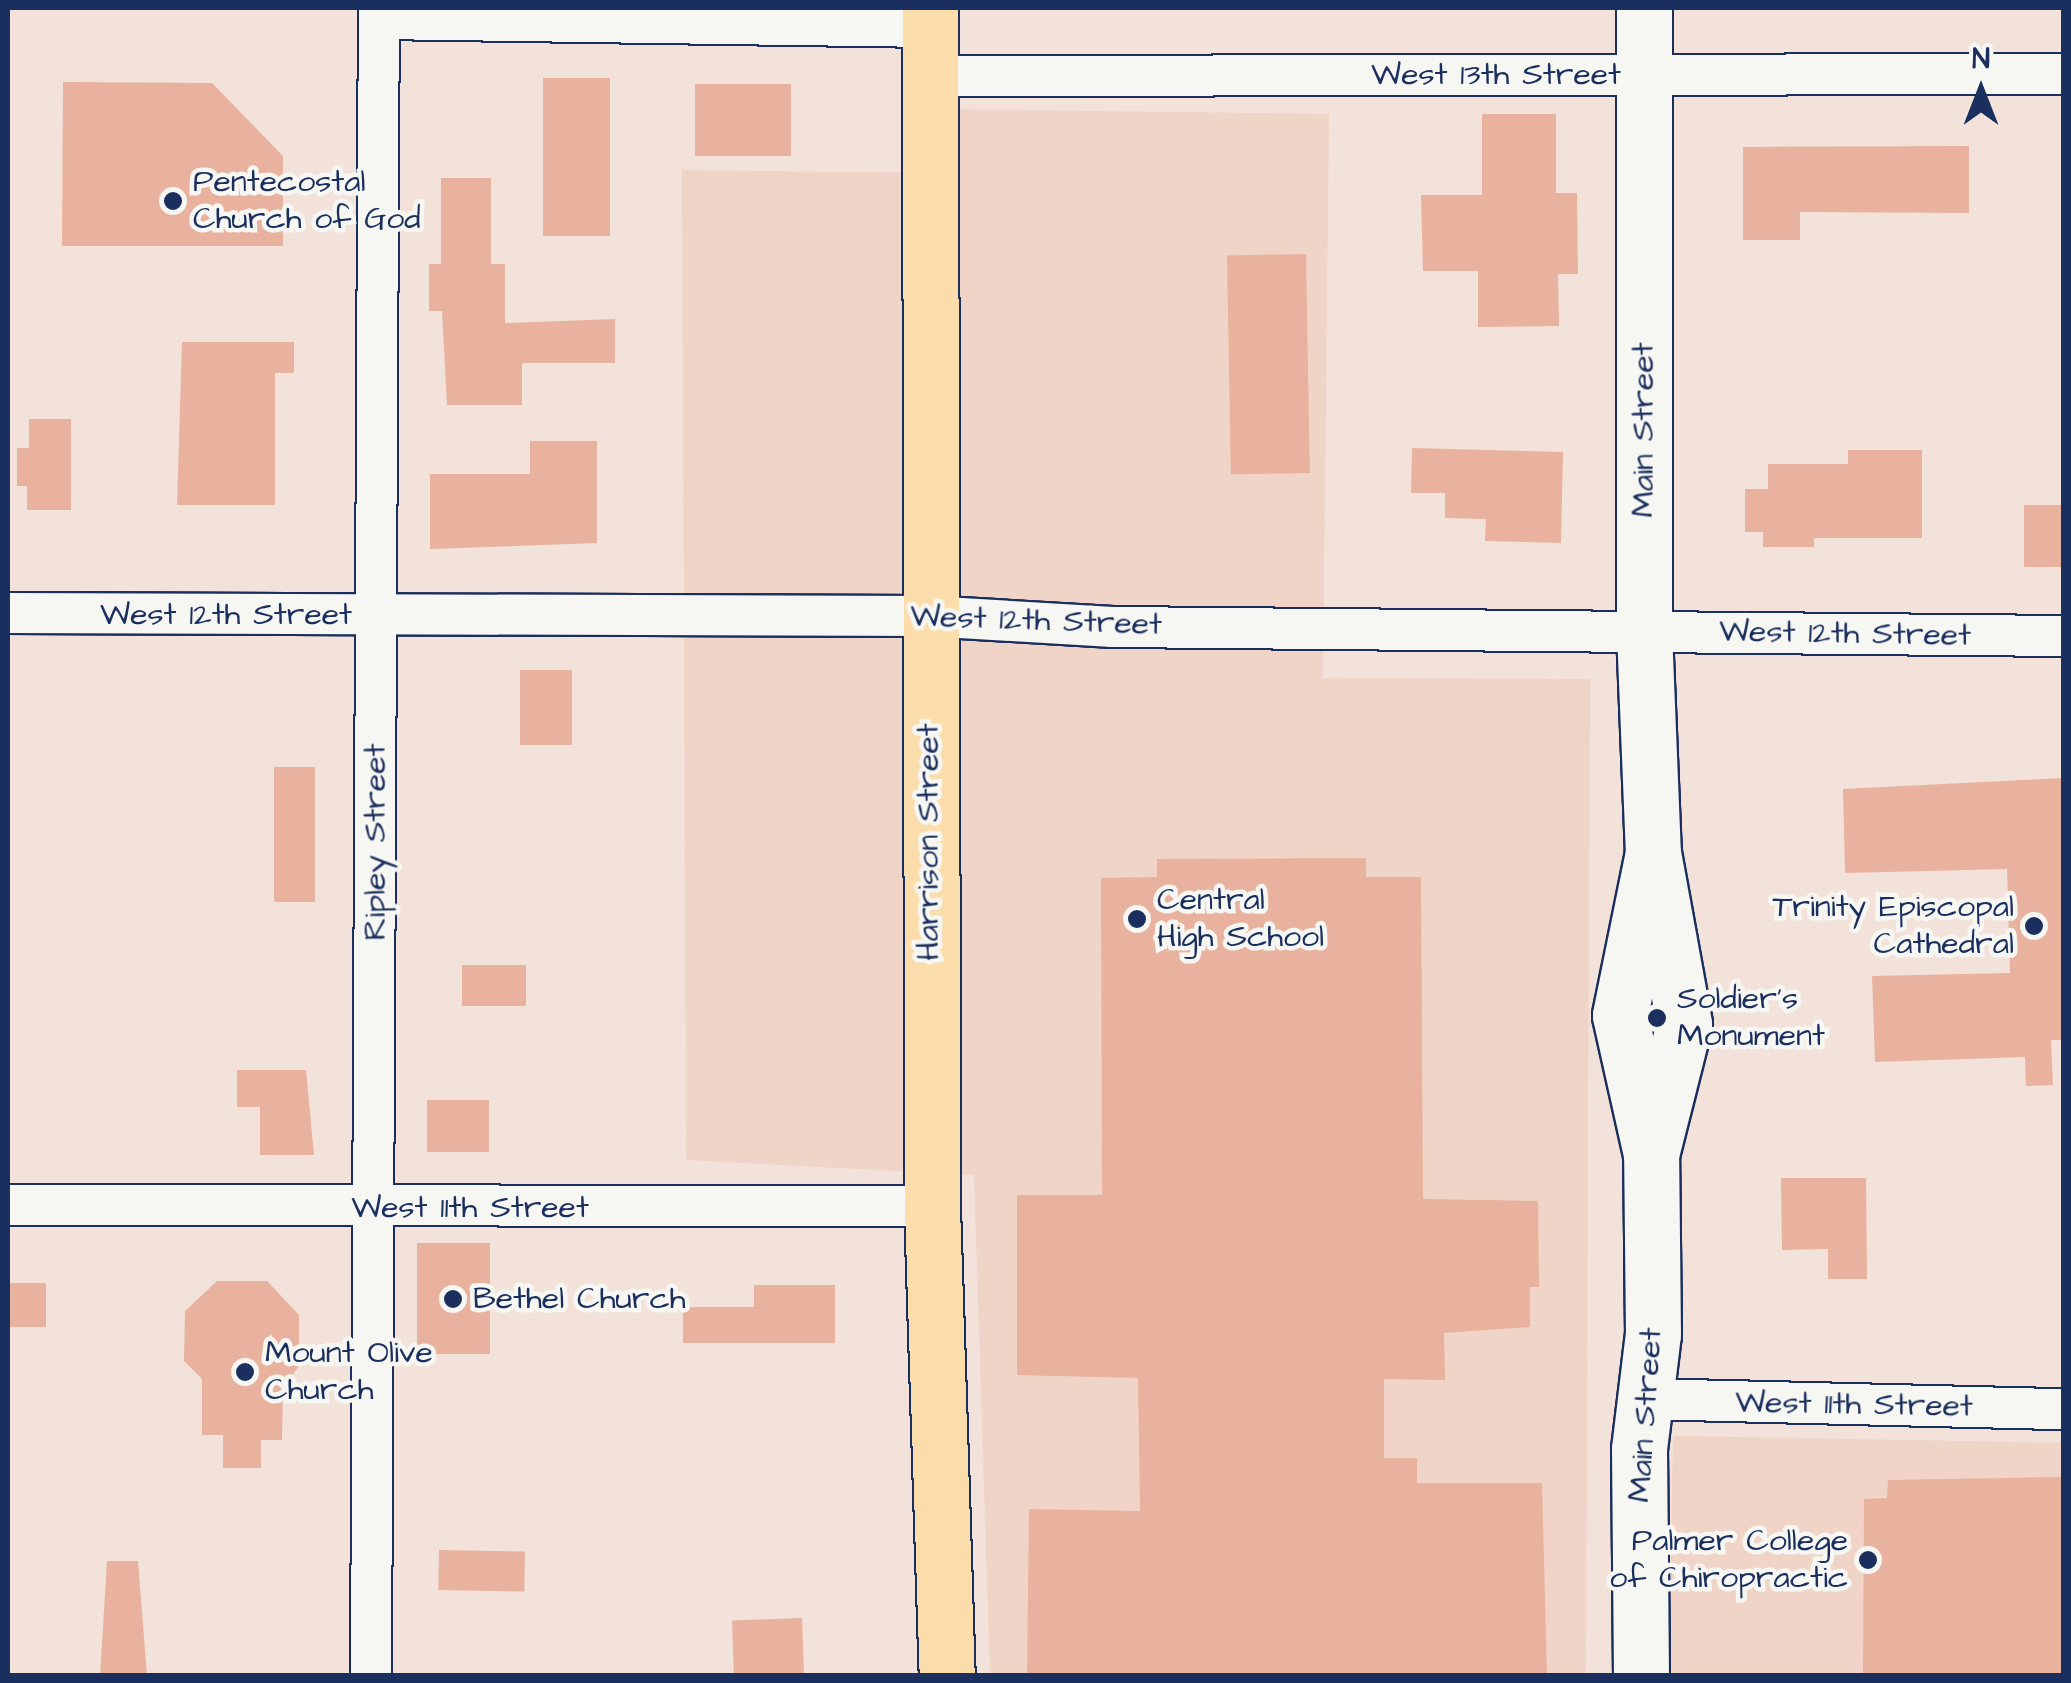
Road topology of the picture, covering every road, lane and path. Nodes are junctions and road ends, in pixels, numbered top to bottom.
1 (1644, 8) edge
2 (379, 13) edge
3 (930, 36) edge
4 (1644, 74) junction
5 (2064, 74) edge
6 (8, 614) edge
7 (378, 616) junction
8 (927, 616) junction
9 (1644, 631) junction
10 (2064, 636) edge
11 (8, 1205) edge
12 (932, 1206) junction
13 (374, 1208) junction
14 (1645, 1399) junction
15 (2064, 1409) edge
16 (371, 1676) edge
17 (947, 1676) edge
18 (1641, 1676) edge

1 - 4 street, Main Street
2 - 3 street, West 13th Street
2 - 7 street, Ripley Street
3 - 4 street, West 13th Street
3 - 8 highway, Harrison Street
4 - 5 street, West 13th Street
4 - 9 street, Main Street
6 - 7 street, West 12th Street
7 - 8 street, West 12th Street
7 - 13 street, Ripley Street
8 - 9 street, West 12th Street
8 - 12 highway, Harrison Street
9 - 10 street, West 12th Street
9 - 14 street, Main Street
11 - 13 street, West 11th Street
12 - 13 street, West 11th Street
12 - 17 highway, Harrison Street
13 - 16 street, Ripley Street
14 - 15 street, West 11th Street
14 - 18 street, Main Street

